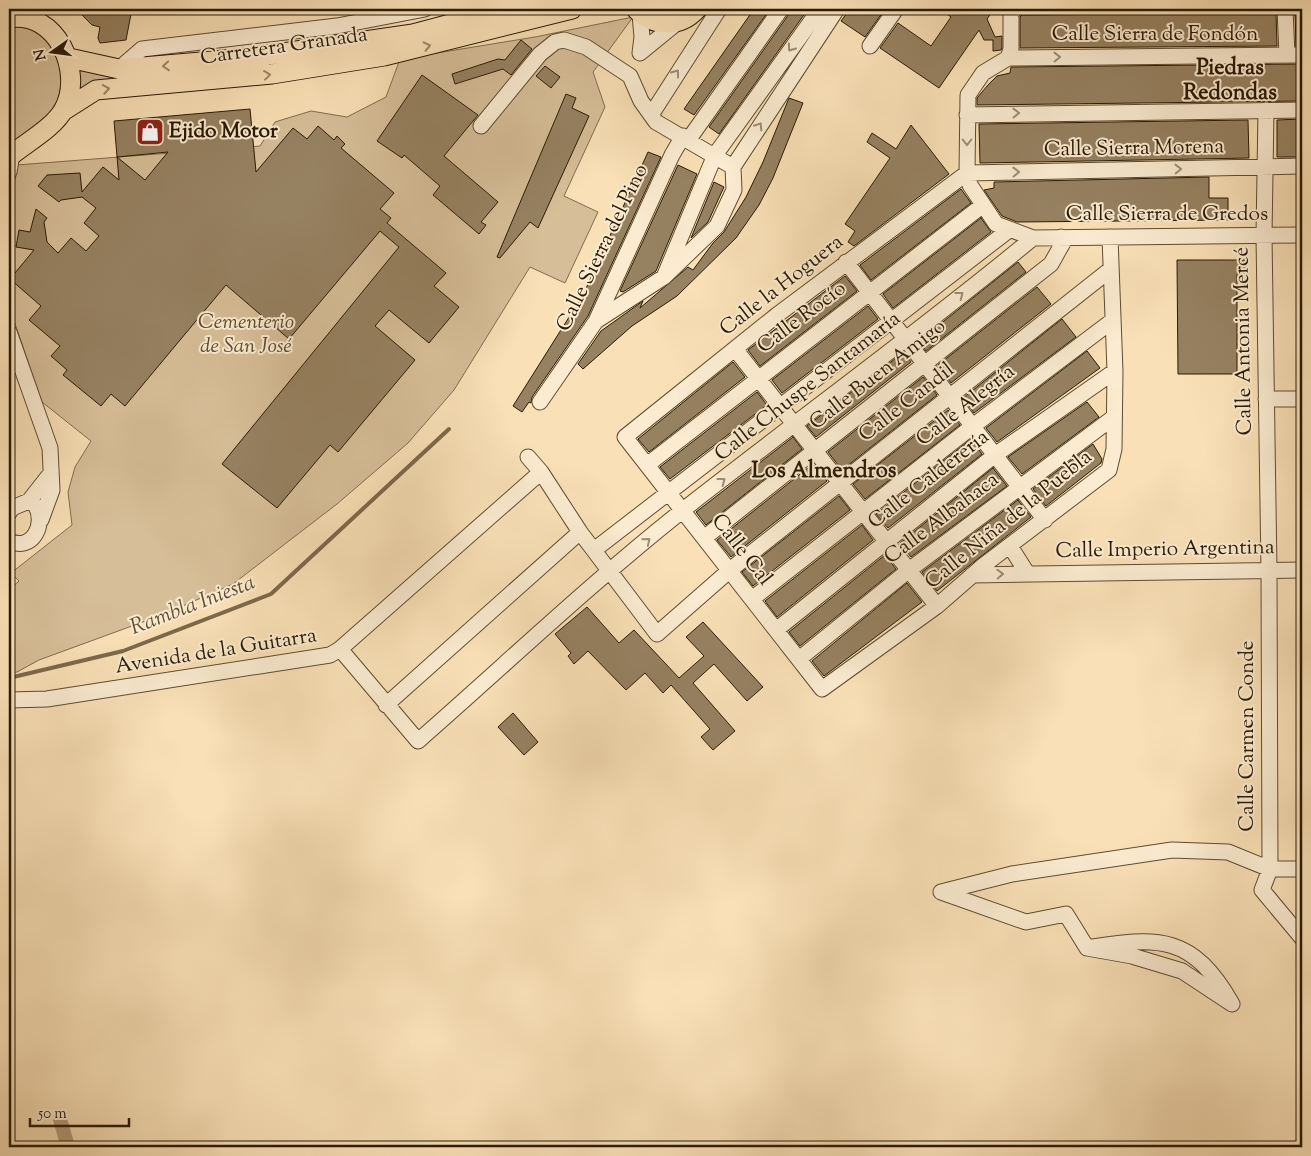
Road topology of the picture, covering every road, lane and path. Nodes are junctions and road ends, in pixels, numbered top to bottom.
1 (424, 9) edge
2 (507, 9) edge
3 (572, 9) edge
4 (697, 9) edge
5 (720, 9) edge
6 (781, 9) edge
7 (820, 9) edge
8 (837, 9) edge
9 (896, 9) edge
10 (1014, 9) edge
11 (1285, 9) edge
12 (638, 11) edge
13 (386, 13) edge
14 (23, 15) edge
15 (678, 22) junction
16 (870, 46) dead end
17 (640, 53) junction
18 (1287, 55) junction
19 (1302, 55) edge
20 (68, 58) junction
21 (1008, 58) junction
22 (119, 69) junction
23 (626, 74) junction
24 (1266, 110) junction
25 (1302, 110) edge
26 (63, 111) junction
27 (967, 114) junction
28 (651, 115) junction
29 (481, 126) dead end
30 (686, 138) junction
31 (715, 155) junction
32 (10, 161) edge
33 (1302, 166) edge
34 (733, 167) junction
35 (1266, 167) junction
36 (967, 173) junction
37 (983, 205) junction
38 (1009, 230) junction
39 (1302, 235) edge
40 (1264, 236) junction
41 (1061, 237) junction
42 (1110, 237) junction
43 (1033, 238) junction
44 (846, 262) junction
45 (1111, 270) junction
46 (664, 277) junction
47 (870, 293) junction
48 (596, 321) junction
49 (892, 321) junction
50 (1112, 321) junction
51 (9, 332) edge
52 (905, 339) junction
53 (735, 348) junction
54 (926, 365) junction
55 (1115, 371) junction
56 (758, 378) junction
57 (950, 397) junction
58 (1302, 398) edge
59 (1266, 399) junction
60 (540, 402) dead end
61 (780, 405) junction
62 (1114, 417) junction
63 (796, 426) junction
64 (973, 426) junction
65 (625, 437) joint
66 (816, 451) junction
67 (995, 455) junction
68 (528, 457) dead end
69 (647, 465) junction
70 (541, 472) junction
71 (51, 473) junction
72 (840, 482) junction
73 (1020, 487) junction
74 (669, 492) junction
75 (29, 501) junction
76 (683, 511) junction
77 (864, 512) junction
78 (9, 513) edge
79 (41, 520) junction
80 (1046, 520) junction
81 (580, 532) junction
82 (704, 538) junction
83 (886, 540) junction
84 (9, 542) edge
85 (27, 543) junction
86 (1010, 546) junction
87 (594, 550) junction
88 (9, 554) edge
89 (730, 570) junction
90 (909, 570) junction
91 (1302, 570) edge
92 (610, 571) junction
93 (1269, 571) junction
94 (1027, 573) junction
95 (972, 576) junction
96 (752, 599) junction
97 (937, 606) junction
98 (776, 630) junction
99 (340, 649) junction
100 (799, 659) junction
101 (822, 689) joint
102 (9, 700) edge
103 (386, 705) junction
104 (1270, 869) junction
105 (1302, 869) edge
106 (1302, 938) edge
107 (1087, 948) junction

1 - 13 street, Carretera Granada
2 -> 22 main road, Carretera Granada
26 -> 3 main road, Carretera Granada
4 - 15 main road
28 -> 5 street
6 - 30 street, Calle Sierra del Pino
7 -> 31 street
34 -> 8 street
9 - 16 street
10 - 21 street
11 - 18 street
12 - 15 main road
12 - 17 street
13 - 22 street, Carretera Granada
14 - 20 main road
15 - 17 street
17 - 23 street
18 - 19 street, Calle Sierra de Fondón
21 -> 18 street, Calle Sierra de Fondón
20 - 22 main road, Carretera Granada
20 - 26 main road
21 - 27 street
23 - 28 street
23 - 29 street
24 - 25 street
27 -> 24 street
24 - 35 street, Calle Antonia Mercé
26 - 32 main road, Carretera Granada
27 -> 36 street
28 - 30 street
30 - 31 street
30 - 48 street, Calle Sierra del Pino
31 - 34 street
31 - 46 street
33 - 35 street, Calle Sierra Morena
34 - 46 street
36 -> 35 street, Calle Sierra Morena
35 - 40 street, Calle Antonia Mercé
36 - 37 street
36 - 44 street, Calle la Hoguera
37 - 38 street
37 - 47 street, Calle Rocío
38 - 43 street
38 - 49 street, Calle Chuspe Santamaría
39 - 40 street, Calle Sierra de Gredos
40 - 42 street, Calle Sierra de Gredos
40 - 59 street, Calle Antonia Mercé
41 - 42 street, Calle Sierra de Gredos
41 - 43 street, Calle Sierra de Gredos
41 - 54 street, Calle Buen Amigo
42 - 45 street, Calle Niña de la Puebla
52 -> 43 street, Calle Chuspe Santamaría
44 - 47 street
44 - 53 street, Calle la Hoguera
45 - 50 street, Calle Niña de la Puebla
45 - 57 street, Calle Candil
46 - 48 street
47 - 49 street
47 - 56 street, Calle Rocío
48 - 60 street, Calle Sierra del Pino
49 - 52 street
49 - 61 street, Calle Chuspe Santamaría
50 - 55 street, Calle Niña de la Puebla
50 - 64 street, Calle Alegría
51 - 71 street
52 - 54 street
52 - 63 street, Calle Chuspe Santamaría
53 - 56 street
53 - 65 street, Calle la Hoguera
54 - 57 street
54 - 66 street, Calle Buen Amigo
55 - 62 street, Calle Niña de la Puebla
55 - 67 street, Calle Calderería
56 - 61 street
56 - 69 street, Calle Rocío
57 - 64 street
57 - 72 street, Calle Candil
58 - 59 street
59 - 93 street, Calle Antonia Mercé
61 - 63 street
61 - 74 street, Calle Chuspe Santamaría
62 - 73 street, Calle Albahaca
62 - 80 street, Calle Niña de la Puebla
63 - 66 street
76 -> 63 street, Calle Chuspe Santamaría
64 - 67 street
64 - 77 street, Calle Alegría
65 - 69 street, Calle Cal
66 - 72 street
66 - 82 street, Calle Buen Amigo
67 - 73 street
67 - 83 street, Calle Calderería
68 - 70 street
69 - 74 street, Calle Cal
70 - 81 street
70 - 99 street, Avenida de la Guitarra
71 - 75 street
71 - 79 street
72 - 77 street
72 - 89 street, Calle Candil
73 - 80 street
73 - 90 street, Calle Albahaca
74 - 76 street, Calle Cal
74 - 87 street, Calle Chuspe Santamaría
75 - 78 street
75 - 79 street
76 - 82 street, Calle Cal
92 -> 76 street, Calle Chuspe Santamaría
77 - 83 street
77 - 96 street, Calle Alegría
79 - 85 street
80 - 86 street, Calle Niña de la Puebla
81 - 87 street
81 - 103 street
82 - 89 street, Calle Cal
83 - 90 street
83 - 98 street, Calle Calderería
84 - 85 street
85 - 88 street
86 - 94 street, Calle Imperio Argentina
86 - 95 street, Calle Niña de la Puebla
87 - 92 street
89 - 92 street, Calle Candil
89 - 96 street, Calle Cal
90 - 97 street
90 - 100 street, Calle Albahaca
91 - 93 street, Calle Imperio Argentina
92 - 103 street, Calle Chuspe Santamaría
93 - 94 street, Calle Imperio Argentina
93 - 104 street, Calle Carmen Conde
95 -> 94 street, Calle Imperio Argentina
95 - 97 street, Calle Niña de la Puebla
96 - 98 street, Calle Cal
97 - 101 street, Calle Niña de la Puebla
98 - 100 street, Calle Cal
99 - 102 street, Avenida de la Guitarra
99 - 103 street
100 - 101 street, Calle Cal
104 - 105 street
104 - 106 street, Calle Carmen Conde
104 - 107 street
107 - 107 street

